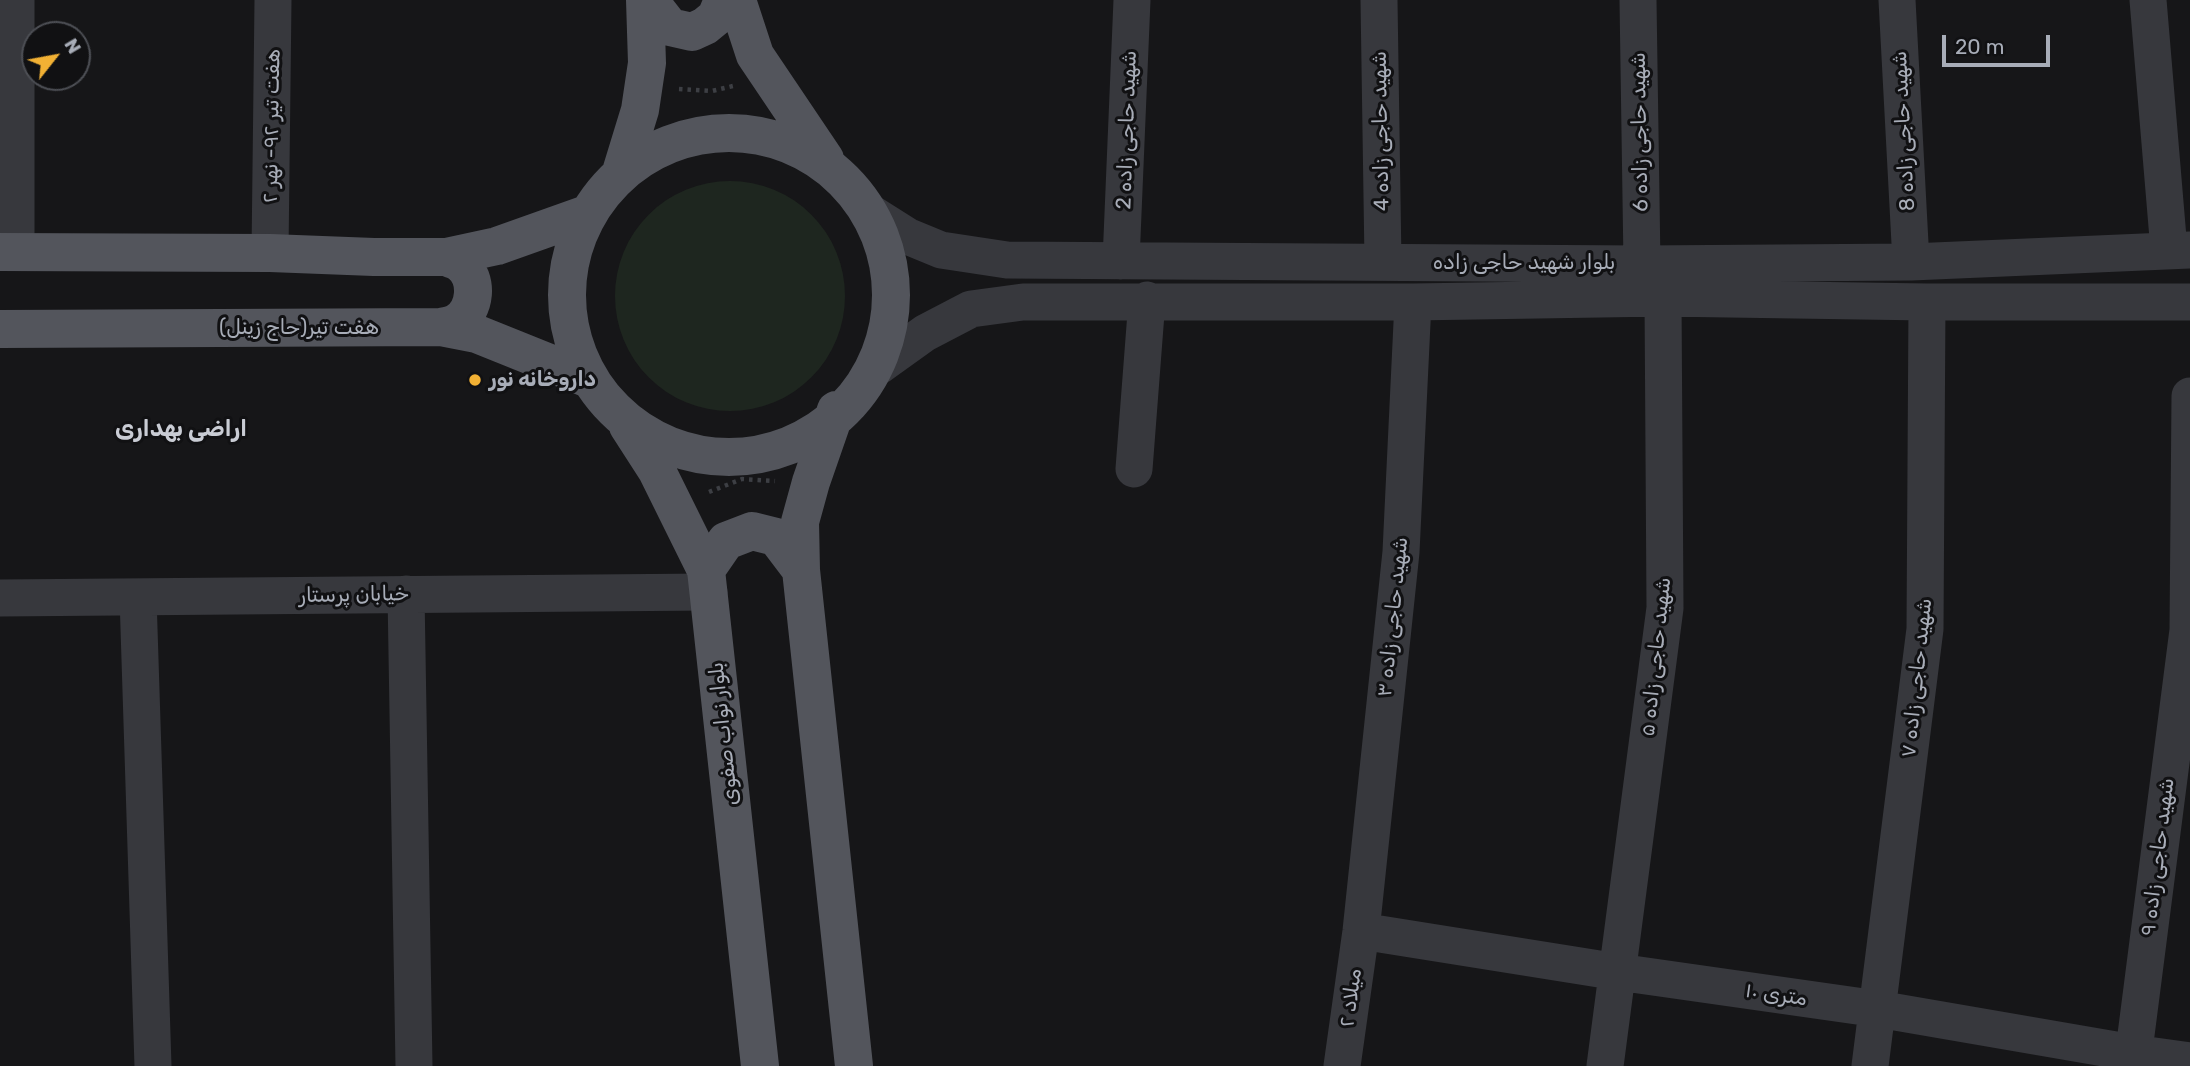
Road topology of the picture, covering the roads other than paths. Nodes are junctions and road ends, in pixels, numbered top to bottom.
1 (16, 0) edge
2 (273, 0) edge
3 (647, 0) edge
4 (723, 0) edge
5 (737, 0) edge
6 (1132, 0) edge
7 (1378, 0) edge
8 (1638, 0) edge
9 (1897, 0) edge
10 (2148, 0) edge
11 (832, 169) junction
12 (621, 172) junction
13 (869, 212) junction
14 (587, 214) junction
15 (2180, 250) edge
16 (8, 252) edge
17 (270, 253) junction
18 (446, 257) junction
19 (1121, 261) junction
20 (1383, 262) junction
21 (1911, 262) junction
22 (1642, 264) junction
23 (1664, 298) junction
24 (1147, 300) junction
25 (1413, 302) junction
26 (1927, 302) junction
27 (2190, 302) edge
28 (441, 327) junction
29 (0, 329) edge
30 (879, 366) junction
31 (589, 379) junction
32 (2190, 396) edge
33 (835, 410) junction
34 (625, 421) junction
35 (1134, 469) dead end
36 (801, 570) junction
37 (708, 581) junction
38 (406, 594) junction
39 (138, 597) junction
40 (0, 598) edge
41 (1361, 931) junction
42 (1618, 972) junction
43 (1878, 1009) junction
44 (2132, 1060) edge
45 (2190, 1061) edge
46 (153, 1066) edge
47 (414, 1066) edge
48 (760, 1066) edge
49 (853, 1066) edge
50 (1342, 1066) edge
51 (1605, 1066) edge
52 (1870, 1066) edge

1 - 16 street
2 - 17 street, هفت تیر ۹۲- نهر ۲
3 - 4 main road
3 - 12 main road
5 - 11 main road
6 - 19 street, شهید حاجی زاده 2
7 - 20 street, شهید حاجی زاده 4
8 - 22 street, شهید حاجی زاده 6
9 - 21 street, شهید حاجی زاده 8
10 - 15 street
11 - 12 main road
11 - 13 main road
12 - 14 main road
13 - 19 street, بلوار شهید حاجی زاده
13 - 30 main road
14 - 18 main road
14 - 31 main road
15 - 21 street, بلوار شهید حاجی زاده
16 - 17 main road
17 - 18 main road
18 - 28 main road
19 - 20 street, بلوار شهید حاجی زاده
20 - 22 street, بلوار شهید حاجی زاده
21 - 22 street, بلوار شهید حاجی زاده
23 - 25 street, بلوار شهید حاجی زاده
23 - 26 street, بلوار شهید حاجی زاده
23 - 42 street, شهید حاجی زاده ۵
24 - 25 street, بلوار شهید حاجی زاده
24 - 30 street, بلوار شهید حاجی زاده
24 - 35 street
25 - 41 street, شهید حاجی زاده ۳
26 - 27 street, بلوار شهید حاجی زاده
26 - 43 street, شهید حاجی زاده ۷
28 - 29 main road, هفت تیر(حاج زینل)
28 - 31 main road, هفت تیر(حاج زینل)
30 - 33 main road
31 - 34 main road
32 - 44 street, شهید حاجی زاده ۹
33 - 34 main road
33 - 36 main road
34 - 37 main road, بلوار نواب صفوی
36 - 37 main road
36 - 49 main road
37 - 38 street, خیابان پرستار
37 - 48 main road, بلوار نواب صفوی
38 - 39 street, خیابان پرستار
38 - 47 street
39 - 40 street, خیابان پرستار
39 - 46 street
41 - 42 street, ۱۰ متری
41 - 50 street, میلاد ۲
42 - 43 street, ۱۰ متری
42 - 51 street, شهید حاجی زاده ۵
43 - 44 street, ۱۰ متری
43 - 52 street, شهید حاجی زاده ۷
44 - 45 street, ۱۰ متری

